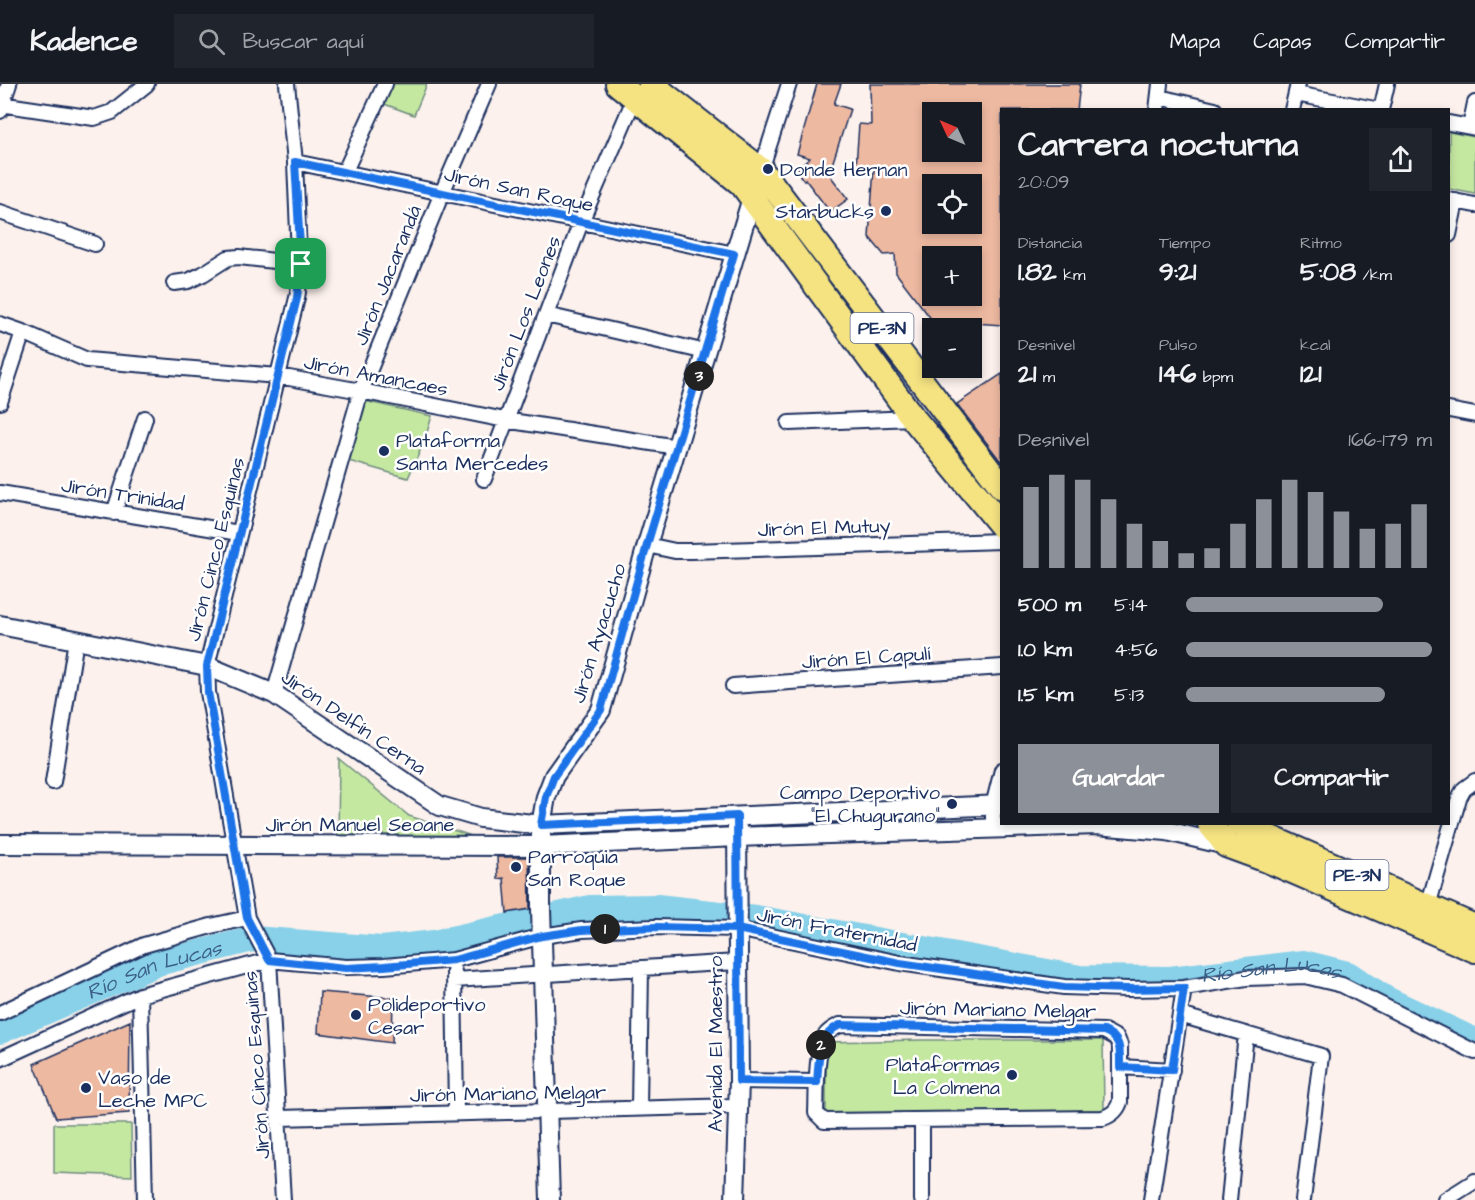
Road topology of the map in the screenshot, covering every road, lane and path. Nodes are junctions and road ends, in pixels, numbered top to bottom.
1 (9, 84) edge
2 (147, 84) edge
3 (287, 84) edge
4 (384, 84) edge
5 (489, 84) edge
6 (789, 84) edge
7 (1387, 84) edge
8 (635, 88) edge
9 (1297, 89) edge
10 (1159, 97) edge
11 (1475, 103) edge
12 (1, 107) edge
13 (1206, 108) edge
14 (1292, 108) edge
15 (1372, 108) edge
16 (1381, 108) edge
17 (1450, 123) edge
18 (1473, 128) edge
19 (295, 162) junction
20 (761, 170) junction
21 (345, 171) junction
22 (442, 193) junction
23 (752, 197) junction
24 (1453, 201) edge
25 (1475, 205) edge
26 (0, 212) edge
27 (581, 222) junction
28 (1450, 226) edge
29 (95, 244) dead end
30 (734, 254) junction
31 (301, 264) junction
32 (174, 284) dead end
33 (546, 315) junction
34 (0, 324) edge
35 (23, 332) junction
36 (706, 352) junction
37 (278, 376) junction
38 (361, 391) junction
39 (0, 402) edge
40 (1450, 410) edge
41 (1475, 416) edge
42 (145, 418) dead end
43 (913, 418) junction
44 (505, 420) junction
45 (789, 423) dead end
46 (677, 447) junction
47 (484, 479) dead end
48 (1000, 484) edge
49 (0, 493) edge
50 (114, 513) junction
51 (1000, 524) edge
52 (239, 533) junction
53 (1000, 541) edge
54 (647, 545) junction
55 (0, 625) edge
56 (76, 640) junction
57 (207, 666) junction
58 (1000, 667) edge
59 (733, 686) dead end
60 (274, 694) junction
61 (1475, 781) edge
62 (53, 782) dead end
63 (1000, 788) edge
64 (998, 806) edge
65 (737, 816) junction
66 (541, 825) junction
67 (1211, 825) edge
68 (1240, 825) edge
69 (1241, 825) edge
70 (993, 828) junction
71 (737, 837) junction
72 (0, 844) edge
73 (1226, 845) junction
74 (236, 846) junction
75 (541, 846) junction
76 (1267, 860) junction
77 (1428, 906) junction
78 (248, 919) junction
79 (541, 924) junction
80 (737, 924) junction
81 (1475, 927) edge
82 (1475, 950) edge
83 (266, 955) junction
84 (454, 960) junction
85 (737, 962) junction
86 (641, 968) junction
87 (542, 975) junction
88 (454, 980) junction
89 (1184, 988) junction
90 (140, 995) junction
91 (0, 1013) edge
92 (1180, 1015) junction
93 (1246, 1034) junction
94 (1475, 1052) edge
95 (0, 1059) edge
96 (1120, 1067) junction
97 (1172, 1070) junction
98 (739, 1081) junction
99 (817, 1082) junction
100 (738, 1106) junction
101 (639, 1109) junction
102 (547, 1112) junction
103 (456, 1113) junction
104 (279, 1118) junction
105 (922, 1121) junction
106 (1475, 1182) edge
107 (1452, 1199) edge
108 (145, 1200) edge
109 (283, 1200) edge
110 (550, 1200) edge
111 (735, 1200) edge
112 (922, 1200) edge
113 (1151, 1200) edge
114 (1229, 1200) edge
115 (1303, 1200) edge

1 - 12 street
2 - 12 street
3 - 19 street, Jirón Cinco Esquinas
4 - 21 street
5 - 22 street, Jirón Jacarandá
6 - 20 street, Jirón Ayacucho
7 - 16 street
8 - 20 highway, PE-3N
8 - 23 highway, PE-3N
8 - 27 street, Jirón Los Leones
9 - 14 street
9 - 15 street
10 - 13 street
11 - 18 street
17 - 18 street
19 - 21 street, Jirón San Roque
19 - 31 street, Jirón Cinco Esquinas
20 - 23 street, Jirón Ayacucho
20 - 48 highway, PE-3N
21 - 22 street, Jirón San Roque
22 - 27 street, Jirón San Roque
22 - 38 street, Jirón Jacarandá
23 - 30 street, Jirón Ayacucho
23 - 43 highway, PE-3N
24 - 25 street
24 - 28 street
26 - 29 street
27 - 30 street, Jirón San Roque
27 - 33 street, Jirón Los Leones
30 - 36 street, Jirón Ayacucho
31 - 32 street
31 - 37 street, Jirón Cinco Esquinas
33 - 36 street
33 - 44 street, Jirón Los Leones
34 - 35 street, Jirón Amancaes
35 - 37 street, Jirón Amancaes
35 - 39 street
36 - 46 street, Jirón Ayacucho
37 - 38 street, Jirón Amancaes
37 - 52 street, Jirón Cinco Esquinas
38 - 44 street, Jirón Amancaes
38 - 60 street, Jirón Jacarandá
40 - 41 street
42 - 50 street
43 - 45 street
43 - 51 highway, PE-3N
44 - 46 street, Jirón Amancaes
44 - 47 street, Jirón Los Leones
46 - 54 street, Jirón Ayacucho
49 - 50 street, Jirón Trinidad
50 - 52 street, Jirón Trinidad
52 - 57 street, Jirón Cinco Esquinas
53 - 54 street, Jirón El Mutuy
54 - 66 street, Jirón Ayacucho
55 - 56 street, Jirón Delfín Cerna
56 - 57 street, Jirón Delfín Cerna
56 - 62 street
57 - 60 street, Jirón Delfín Cerna
57 - 74 street, Jirón Cinco Esquinas
58 - 59 street, Jirón El Capulí
60 - 66 street, Jirón Delfín Cerna
61 - 77 street
63 - 64 street
64 - 65 street, Jirón Delfín Cerna
64 - 70 street
65 - 66 street, Jirón Delfín Cerna
65 - 71 street, Avenida El Maestro
66 - 75 street, Jirón Ayacucho
67 - 73 highway
68 - 76 highway, PE-3N
69 - 77 highway, PE-3N
70 - 71 street, Jirón Manuel Seoane
70 - 73 street, Jirón Manuel Seoane
71 - 75 street, Jirón Manuel Seoane
71 - 80 street, Avenida El Maestro
72 - 74 street, Jirón Manuel Seoane
73 - 76 highway, PE-3N
74 - 75 street, Jirón Manuel Seoane
74 - 78 street, Jirón Cinco Esquinas
75 - 79 street, Jirón Ayacucho
76 - 82 highway, PE-3N
77 - 81 highway, PE-3N
78 - 83 street, Jirón Cinco Esquinas
78 - 91 street
79 - 80 street, Jirón Fraternidad
79 - 84 street, Jirón Fraternidad
79 - 87 street, Jirón Ayacucho
80 - 85 street, Avenida El Maestro
80 - 89 street, Jirón Fraternidad
83 - 84 street, Jirón Fraternidad
83 - 90 street, Jirón Fraternidad
83 - 104 street, Jirón Cinco Esquinas
84 - 88 street
85 - 86 street
85 - 98 street, Avenida El Maestro
86 - 87 street
86 - 101 street
87 - 88 street
87 - 102 street, Jirón Ayacucho
88 - 103 street
89 - 92 street
89 - 94 street, Jirón Fraternidad
90 - 95 street, Jirón Fraternidad
90 - 108 street
92 - 93 street
92 - 97 street
93 - 114 street
93 - 115 street
96 - 97 street
96 - 99 street, Jirón Mariano Melgar
96 - 105 street, Jirón Mariano Melgar
97 - 113 street
98 - 99 street
98 - 100 street, Avenida El Maestro
99 - 105 street, Jirón Mariano Melgar
100 - 101 street, Jirón Mariano Melgar
100 - 111 street, Avenida El Maestro
101 - 102 street, Jirón Mariano Melgar
102 - 103 street, Jirón Mariano Melgar
102 - 110 street, Jirón Ayacucho
103 - 104 street, Jirón Mariano Melgar
104 - 109 street, Jirón Cinco Esquinas
105 - 112 street
106 - 107 street

